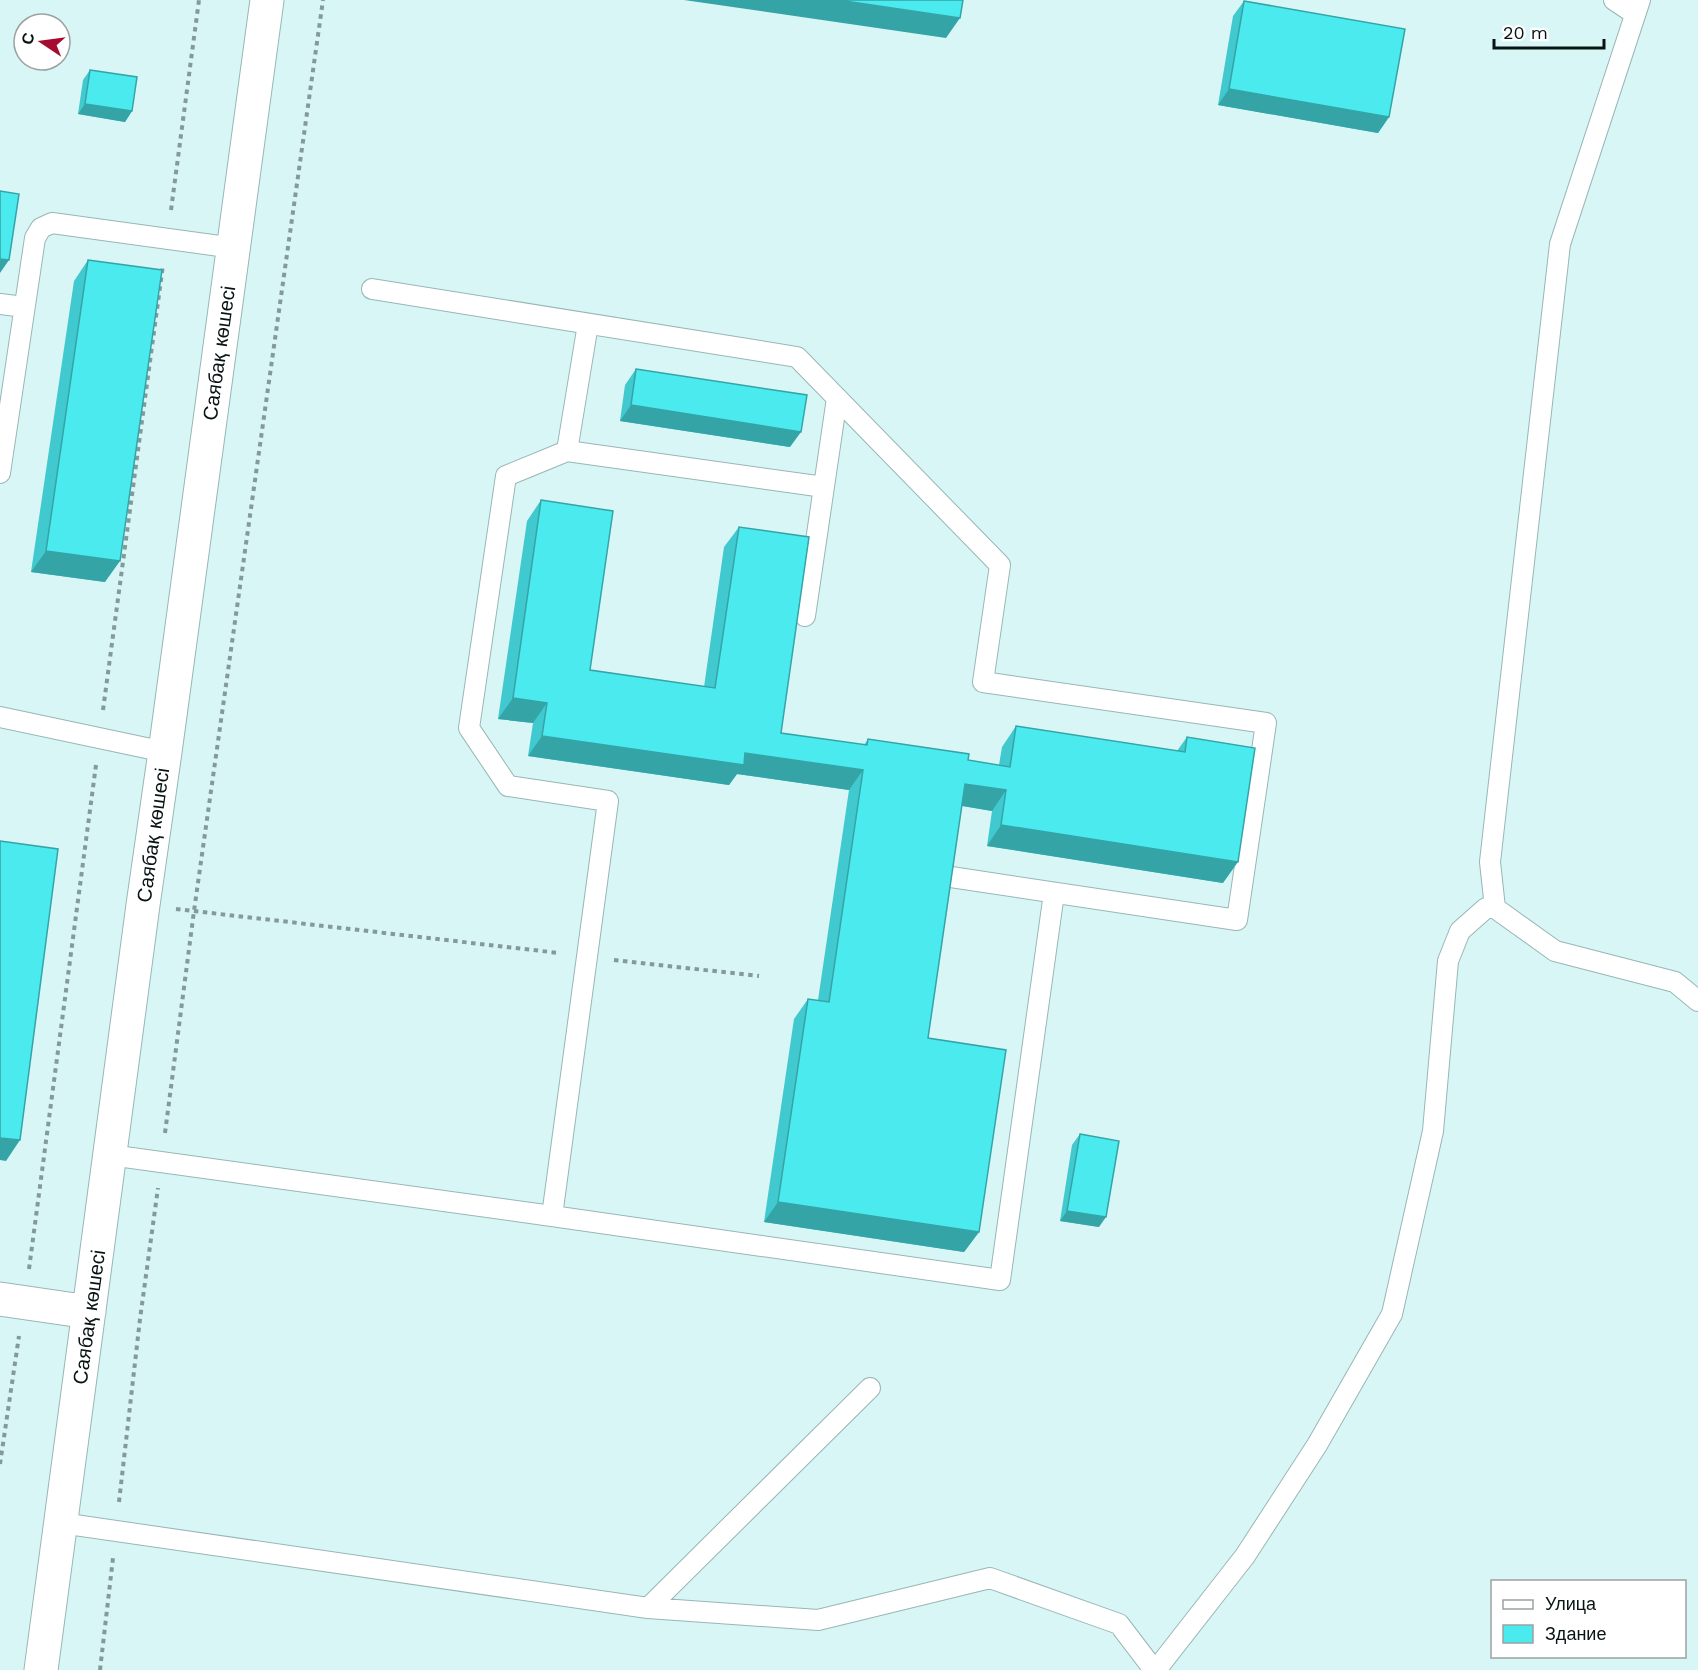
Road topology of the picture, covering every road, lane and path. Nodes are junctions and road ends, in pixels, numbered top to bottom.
1 (267, 0) edge
2 (323, 0) edge
3 (1614, 0) edge
4 (1637, 7) edge
5 (234, 248) junction
6 (372, 290) dead end
7 (0, 304) edge
8 (24, 307) junction
9 (588, 324) junction
10 (837, 398) junction
11 (567, 451) junction
12 (0, 473) edge
13 (824, 487) junction
14 (805, 616) edge
15 (0, 717) edge
16 (165, 752) junction
17 (951, 877) edge
18 (1054, 892) junction
19 (142, 905) junction
20 (1495, 908) junction
21 (194, 911) junction
22 (587, 956) junction
23 (759, 976) dead end
24 (1698, 1001) edge
25 (110, 1155) junction
26 (161, 1162) junction
27 (552, 1216) junction
28 (0, 1299) edge
29 (89, 1312) junction
30 (870, 1388) dead end
31 (61, 1523) junction
32 (116, 1531) junction
33 (648, 1608) junction
34 (41, 1670) edge
35 (99, 1670) edge
36 (1155, 1670) edge

1 - 5 street, Саябақ көшесі
2 - 21 path
3 - 4 lane
4 - 20 lane
5 - 8 lane
5 - 16 street, Саябақ көшесі
6 - 9 lane
7 - 8 lane
8 - 12 lane
9 - 10 lane
9 - 11 lane
10 - 13 lane
10 - 18 lane
11 - 13 lane
11 - 22 lane
13 - 14 lane
15 - 16 lane
16 - 19 street, Саябақ көшесі
17 - 18 lane
18 - 27 lane
19 - 21 path
19 - 25 street, Саябақ көшесі
20 - 24 lane
20 - 36 lane
21 - 22 path
21 - 26 path
22 - 23 path
22 - 27 lane
25 - 26 lane
25 - 29 street, Саябақ көшесі
26 - 27 lane
26 - 32 path
28 - 29 street
29 - 31 street, Саябақ көшесі
30 - 33 lane
31 - 32 lane
31 - 34 street, Саябақ көшесі
32 - 33 lane
32 - 35 path
33 - 36 lane

